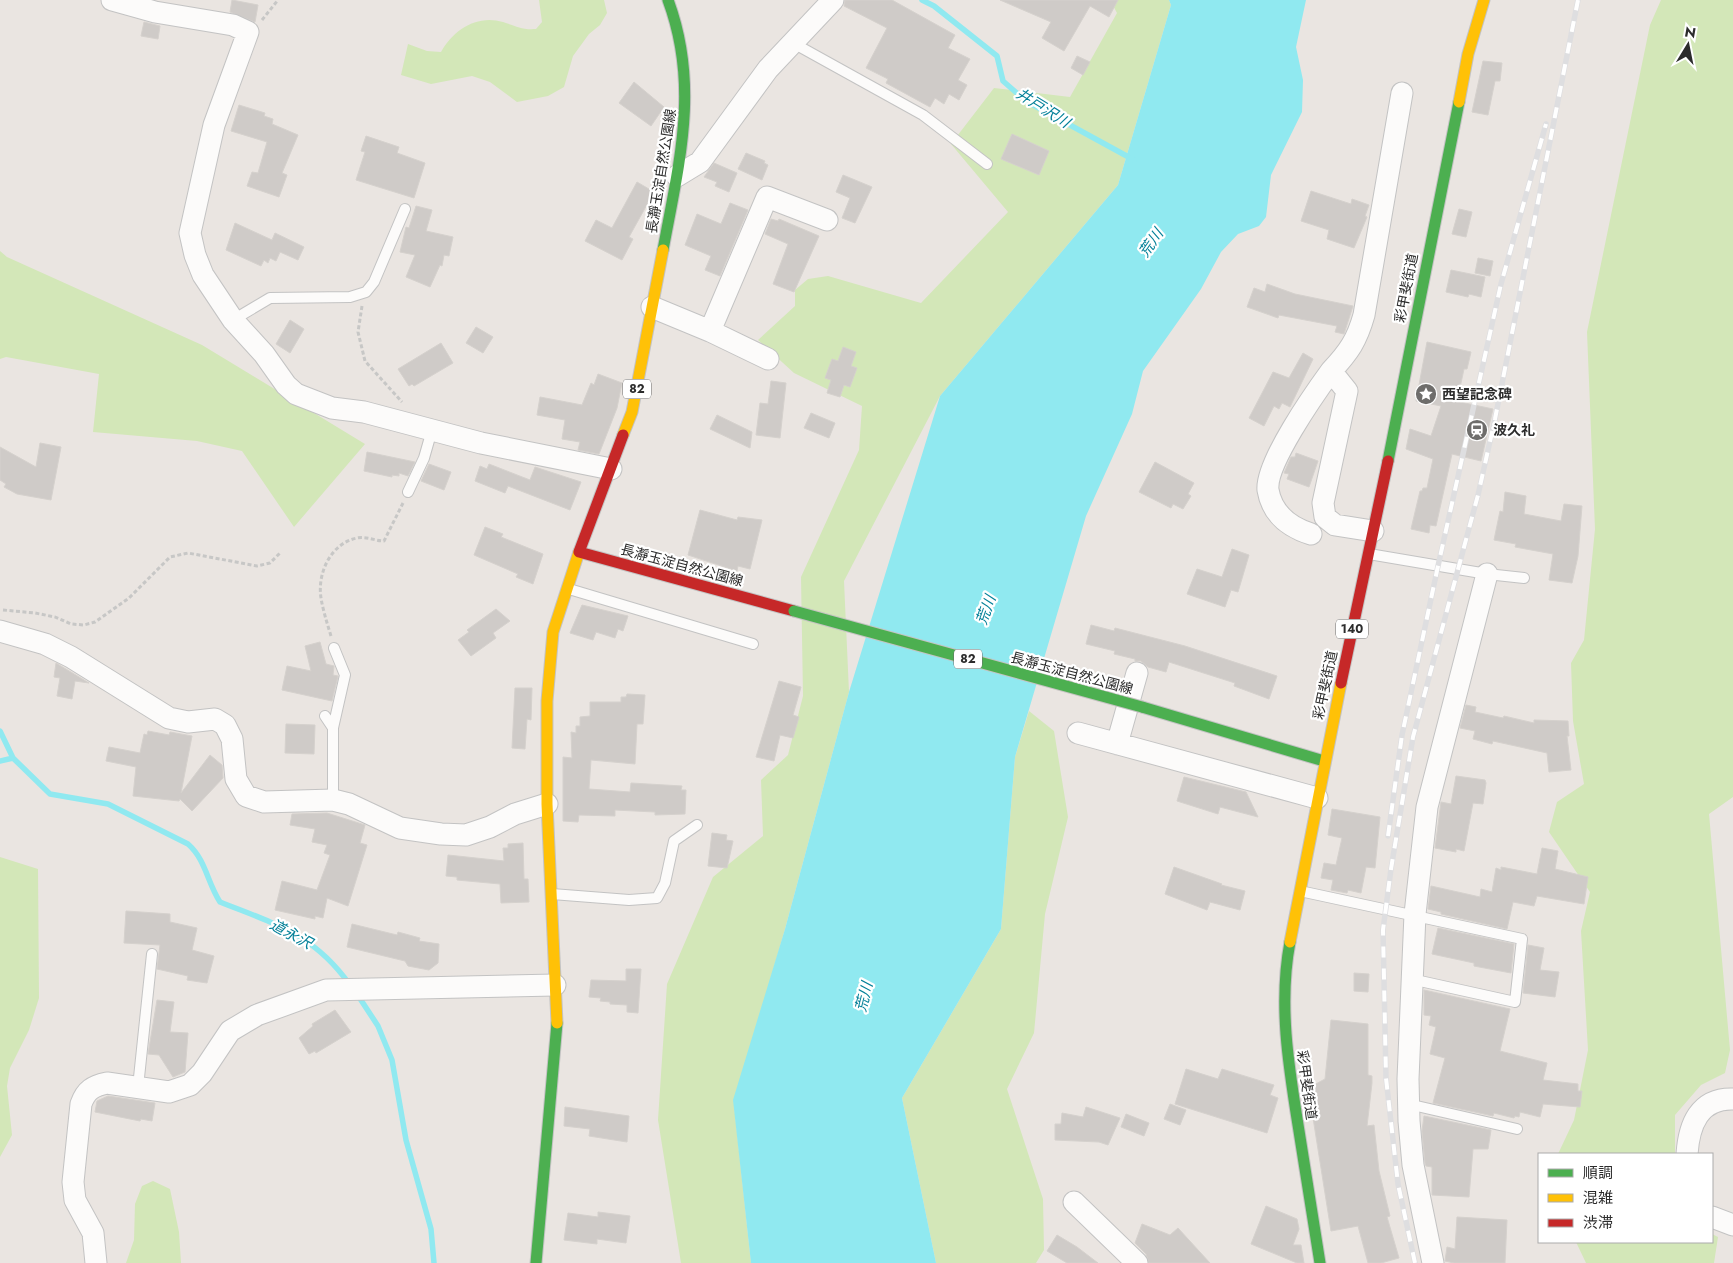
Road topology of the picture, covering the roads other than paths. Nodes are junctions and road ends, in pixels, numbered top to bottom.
1 (112, 0) edge
2 (668, 0) edge
3 (833, 0) edge
4 (1484, 0) edge
5 (793, 43) junction
6 (1402, 93) dead end
7 (987, 164) dead end
8 (677, 176) junction
9 (406, 209) dead end
10 (827, 220) dead end
11 (652, 307) junction
12 (233, 320) junction
13 (710, 331) junction
14 (768, 359) dead end
15 (1331, 371) junction
16 (424, 428) junction
17 (611, 469) junction
18 (408, 492) road end
19 (1372, 531) junction
20 (1311, 534) dead end
21 (579, 552) junction
22 (1368, 554) junction
23 (1487, 574) junction
24 (1524, 578) dead end
25 (566, 588) junction
26 (0, 631) edge
27 (753, 644) dead end
28 (334, 648) road end
29 (1137, 673) dead end
30 (325, 716) dead end
31 (333, 728) junction
32 (1078, 733) dead end
33 (1117, 744) junction
34 (1324, 761) junction
35 (1317, 798) junction
36 (333, 800) junction
37 (547, 804) junction
38 (697, 825) dead end
39 (1298, 890) junction
40 (552, 894) junction
41 (1415, 914) junction
42 (152, 954) dead end
43 (1411, 979) junction
44 (555, 985) junction
45 (138, 1088) junction
46 (1733, 1098) edge
47 (1408, 1104) junction
48 (1517, 1129) dead end
49 (1687, 1153) edge
50 (1074, 1202) dead end
51 (1713, 1217) edge
52 (1733, 1225) edge
53 (96, 1263) edge
54 (536, 1263) edge
55 (1137, 1263) edge
56 (1320, 1263) edge
57 (1433, 1263) edge

1 - 12 street
2 - 8 main road, 長瀞玉淀自然公園線 / 82
3 - 5 street
4 - 19 main road, 彩甲斐街道 / 140
5 - 7 lane
5 - 8 street
6 - 15 street
8 - 11 main road, 長瀞玉淀自然公園線 / 82
9 - 12 lane
10 - 13 street
11 - 13 street
11 - 17 main road, 長瀞玉淀自然公園線 / 82
12 - 16 street
13 - 14 street
15 - 19 street
15 - 20 street
16 - 17 street
16 - 18 lane
17 - 21 main road, 長瀞玉淀自然公園線 / 82
19 - 22 main road, 彩甲斐街道 / 140
21 - 25 main road
21 - 34 main road, 長瀞玉淀自然公園線 / 82, bridge
22 - 23 lane
22 - 34 main road, 彩甲斐街道 / 140
23 - 24 lane
23 - 41 street
25 - 27 lane
25 - 37 main road
26 - 36 street
28 - 31 lane
29 - 33 street
30 - 31 lane
31 - 36 lane
32 - 33 street
33 - 35 street
34 - 35 main road, 彩甲斐街道 / 140
35 - 39 main road, 彩甲斐街道 / 140
36 - 37 street
37 - 40 main road
38 - 40 lane
39 - 41 lane
39 - 56 main road, 彩甲斐街道 / 140
40 - 44 main road
41 - 43 street
41 - 43 lane
42 - 45 lane
43 - 47 street
44 - 45 street
44 - 54 main road
45 - 53 street
46 - 49 street
47 - 48 lane
47 - 57 street
50 - 55 street
51 - 52 street

